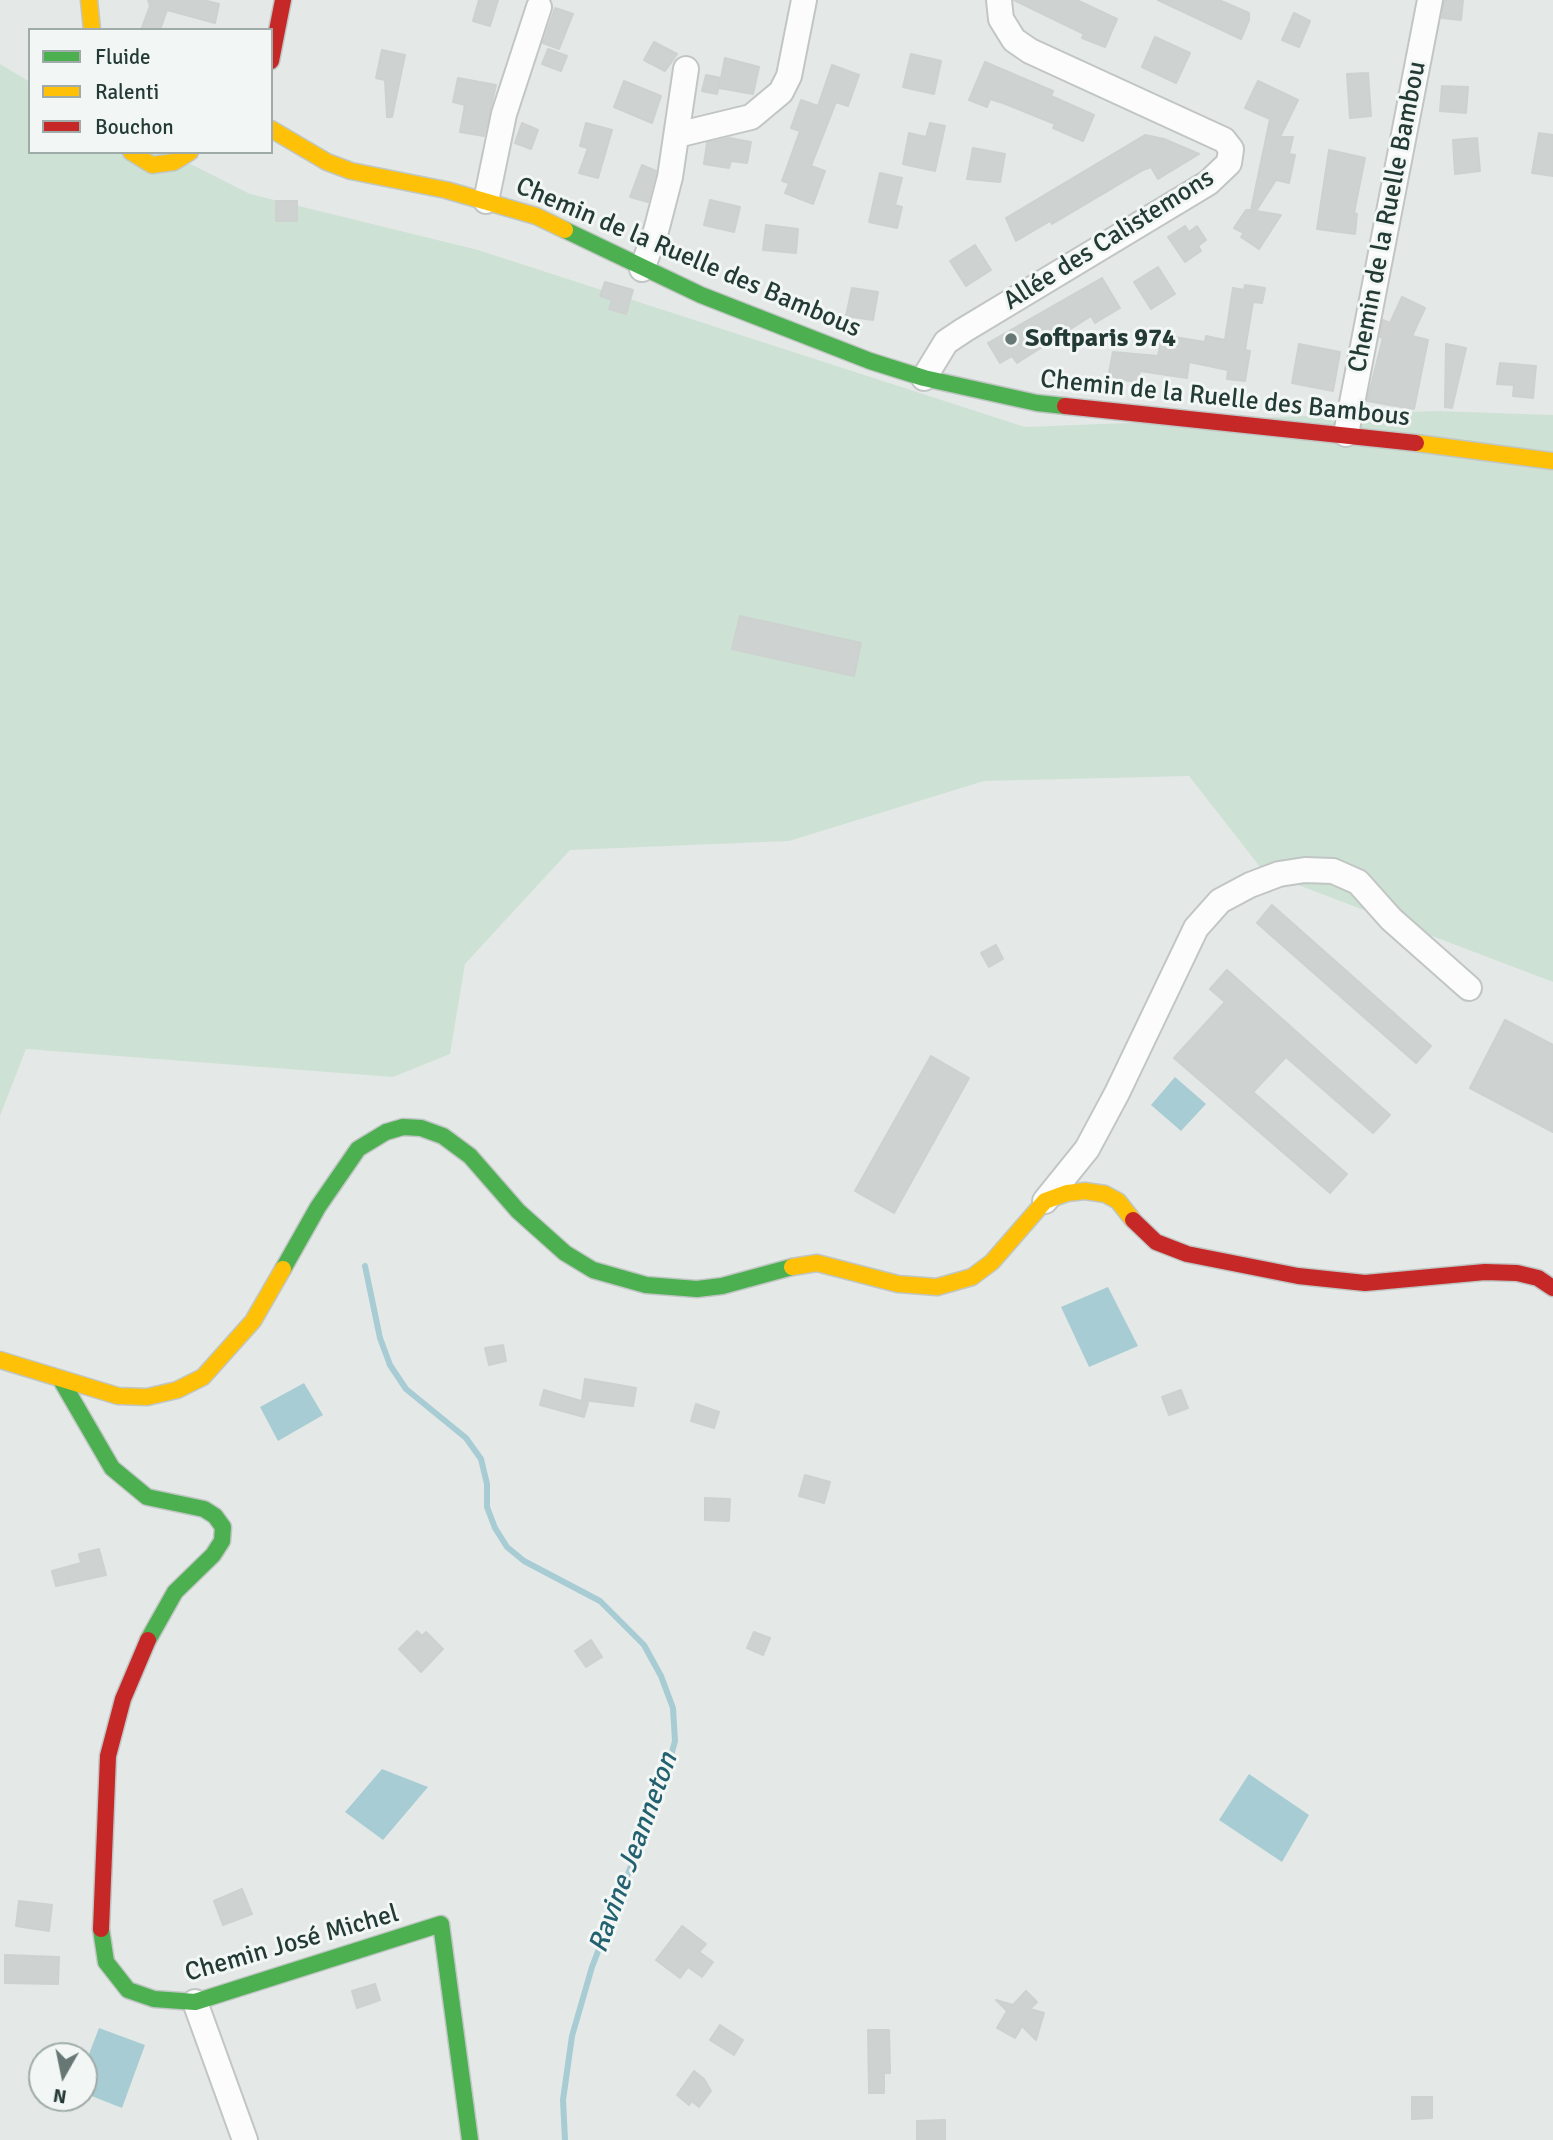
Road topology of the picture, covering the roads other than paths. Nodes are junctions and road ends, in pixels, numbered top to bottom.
1 (89, 0) edge
2 (283, 0) edge
3 (804, 0) edge
4 (999, 0) edge
5 (1430, 0) edge
6 (539, 7) dead end
7 (92, 28) edge
8 (273, 51) edge
9 (686, 69) dead end
10 (273, 130) edge
11 (677, 135) junction
12 (134, 154) edge
13 (187, 154) edge
14 (486, 201) junction
15 (642, 269) junction
16 (924, 379) junction
17 (1346, 434) junction
18 (1553, 461) edge
19 (1469, 988) dead end
20 (1045, 1201) junction
21 (1553, 1288) edge
22 (0, 1360) edge
23 (61, 1380) junction
24 (195, 2002) junction
25 (245, 2140) edge
26 (470, 2140) edge

1 - 7 street
2 - 8 street
3 - 11 street
4 - 16 street, Allée des Calistemons
5 - 17 street, Chemin de la Ruelle Bambou
6 - 14 street
9 - 11 street
10 - 14 street, Chemin de la Ruelle des Bambous
11 - 15 street
12 - 13 street
14 - 15 street, Chemin de la Ruelle des Bambous
15 - 16 street, Chemin de la Ruelle des Bambous
16 - 17 street, Chemin de la Ruelle des Bambous
17 - 18 street, Chemin de la Ruelle des Bambous
19 - 20 street
20 - 21 street
20 - 23 street
22 - 23 street
23 - 24 street, Chemin José Michel
24 - 25 street
24 - 26 street, Chemin José Michel

